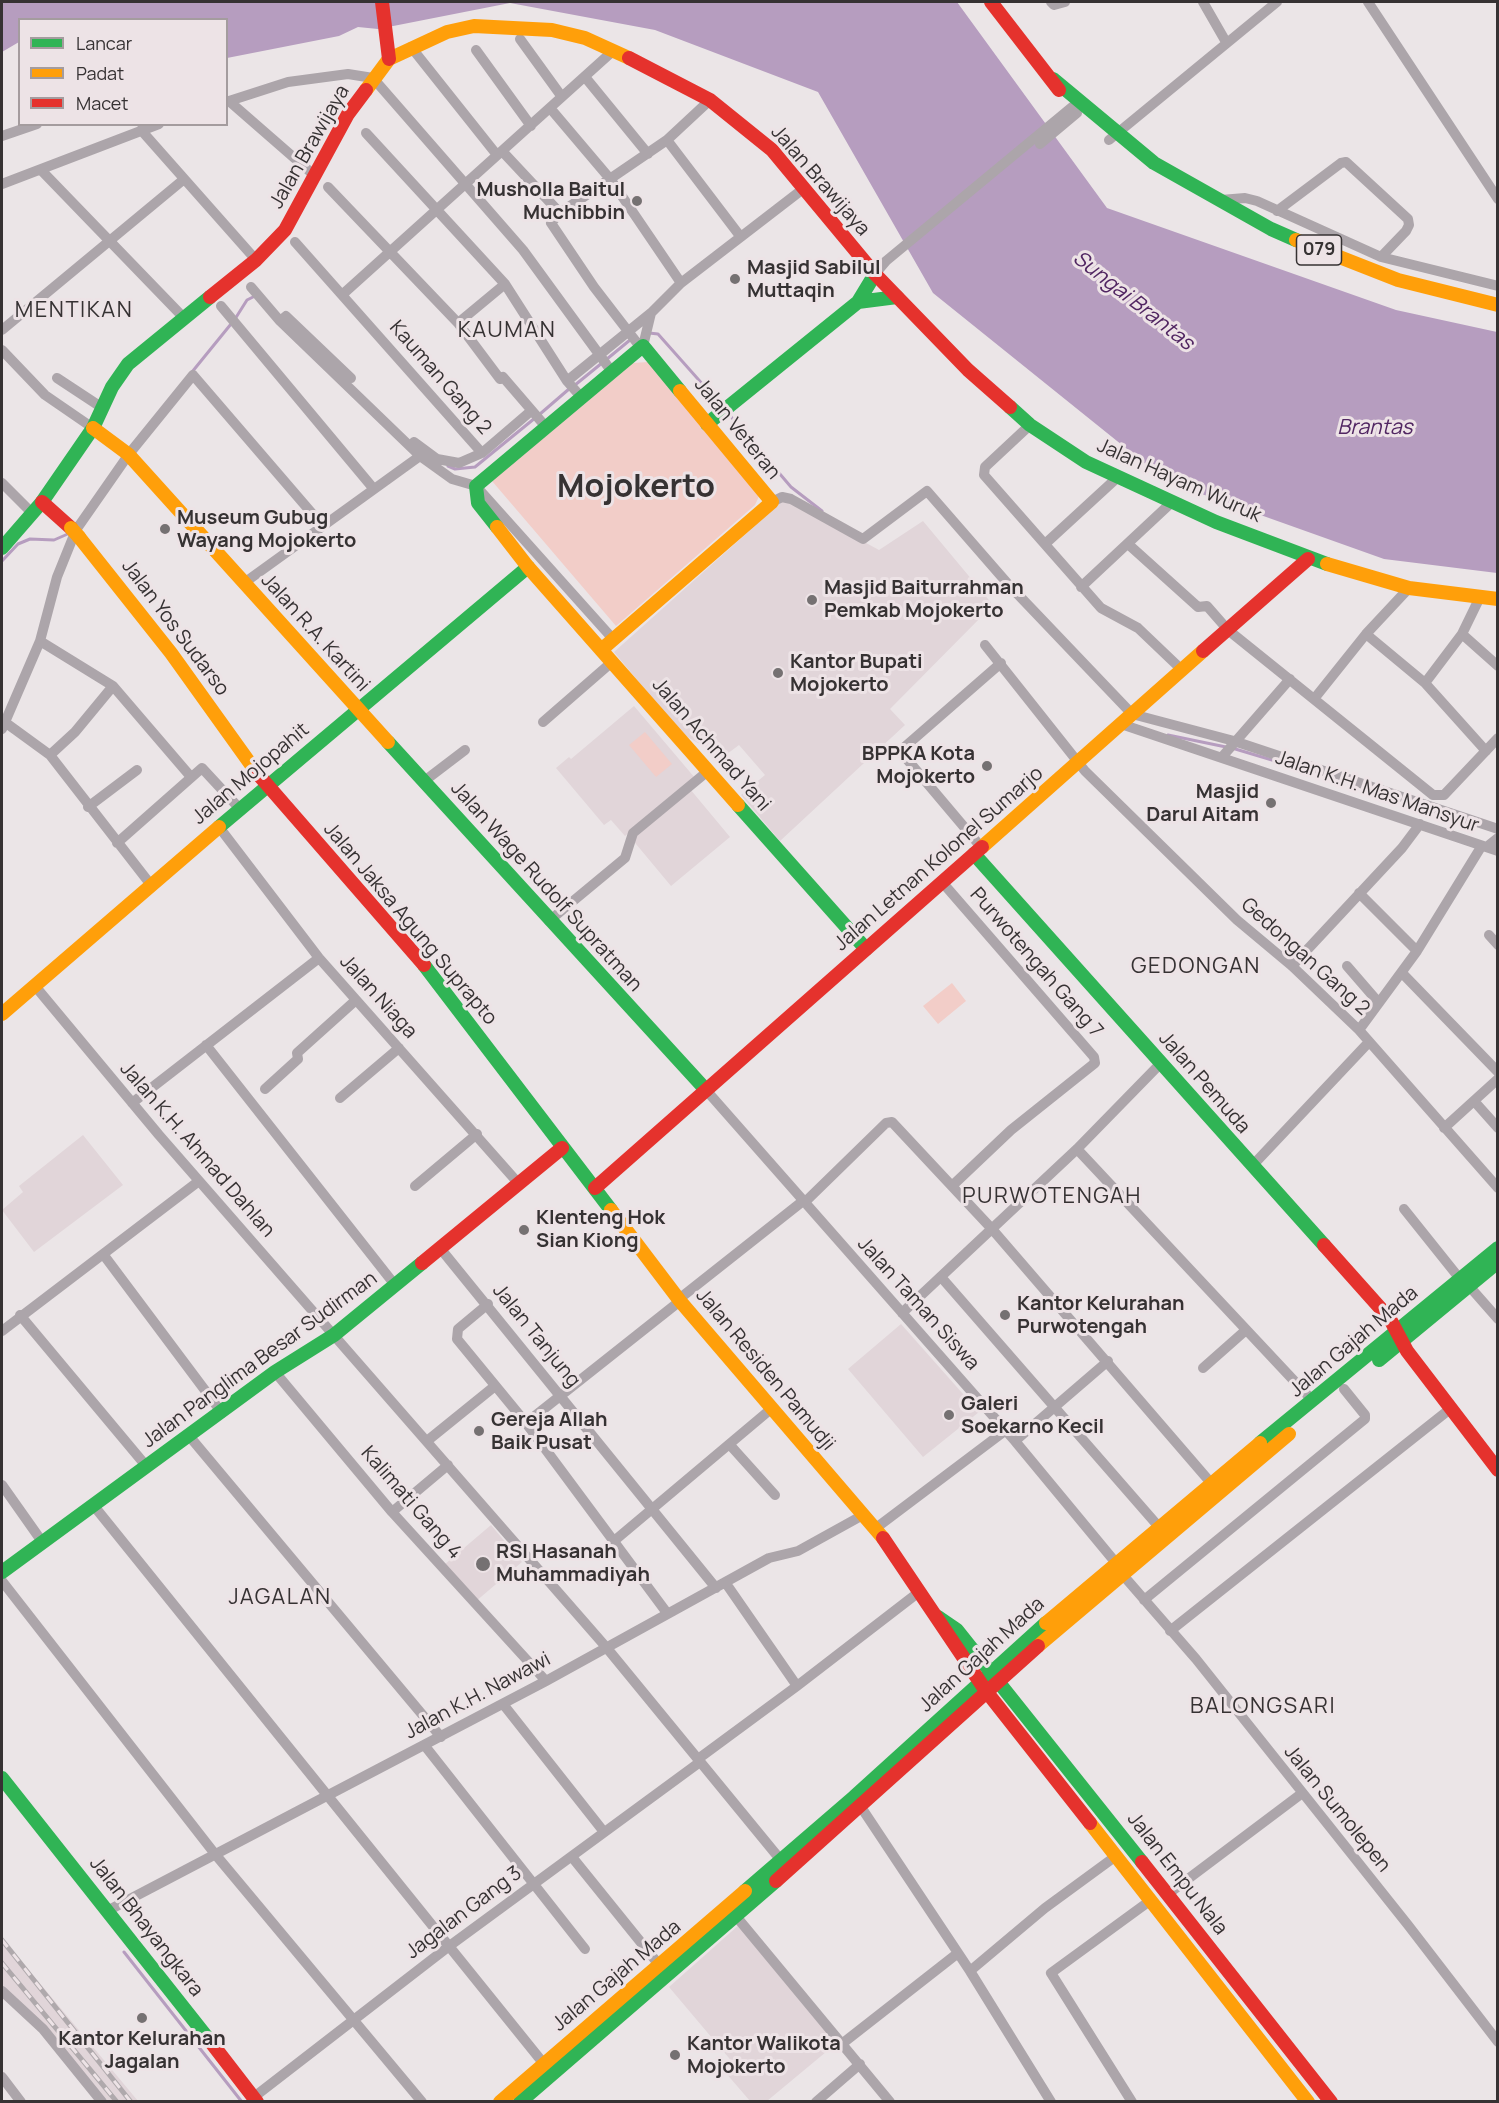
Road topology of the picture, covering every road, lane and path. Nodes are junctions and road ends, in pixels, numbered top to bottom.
1 (382, 2) edge
2 (991, 2) edge
3 (1051, 2) edge
4 (1065, 2) edge
5 (1203, 2) edge
6 (1277, 2) edge
7 (1368, 2) edge
8 (520, 39) dead end
9 (1226, 42) junction
10 (411, 47) junction
11 (476, 50) dead end
12 (615, 50) junction
13 (389, 59) junction
14 (585, 77) junction
15 (373, 78) junction
16 (1053, 79) junction
17 (562, 97) junction
18 (710, 100) junction
19 (228, 101) edge
20 (550, 108) junction
21 (1072, 112) junction
22 (31, 126) edge
23 (153, 126) edge
24 (531, 126) junction
25 (141, 130) junction
26 (366, 133) dead end
27 (2, 136) edge
28 (1112, 137) junction
29 (667, 140) junction
30 (500, 153) junction
31 (648, 154) junction
32 (41, 170) junction
33 (315, 176) junction
34 (183, 180) junction
35 (611, 180) junction
36 (2, 184) edge
37 (464, 185) junction
38 (328, 187) dead end
39 (802, 189) junction
40 (1497, 199) edge
41 (1221, 200) junction
42 (437, 209) junction
43 (1277, 211) junction
44 (560, 213) junction
45 (740, 236) junction
46 (110, 242) junction
47 (295, 242) dead end
48 (388, 253) junction
49 (1381, 257) junction
50 (256, 260) junction
51 (883, 267) junction
52 (681, 283) junction
53 (505, 284) junction
54 (1497, 286) edge
55 (251, 287) dead end
56 (343, 294) junction
57 (897, 297) junction
58 (858, 302) junction
59 (1497, 305) edge
60 (221, 306) dead end
61 (651, 313) junction
62 (185, 319) junction
63 (458, 323) junction
64 (2, 330) edge
65 (639, 338) junction
66 (2, 350) edge
67 (328, 361) junction
68 (604, 362) junction
69 (57, 378) dead end
70 (573, 388) junction
71 (101, 406) junction
72 (537, 417) junction
73 (712, 420) junction
74 (93, 428) junction
75 (1028, 428) junction
76 (127, 453) junction
77 (482, 453) junction
78 (420, 456) junction
79 (1119, 476) junction
80 (2, 483) edge
81 (476, 486) junction
82 (373, 488) junction
83 (777, 499) junction
84 (1172, 502) junction
85 (37, 508) junction
86 (322, 525) junction
87 (75, 531) junction
88 (1045, 544) junction
89 (1128, 544) junction
90 (2, 548) edge
91 (541, 557) junction
92 (1308, 559) junction
93 (528, 567) junction
94 (244, 583) junction
95 (1081, 587) junction
96 (1410, 588) junction
97 (1480, 597) junction
98 (1497, 599) edge
99 (1228, 630) junction
100 (1366, 634) junction
101 (1462, 634) junction
102 (613, 639) junction
103 (40, 641) junction
104 (985, 645) dead end
105 (601, 650) junction
106 (612, 662) junction
107 (1001, 663) junction
108 (1497, 666) edge
109 (1178, 667) junction
110 (1290, 679) junction
111 (1425, 683) junction
112 (113, 686) junction
113 (1314, 699) junction
114 (358, 710) junction
115 (1130, 711) junction
116 (543, 722) dead end
117 (2, 723) edge
118 (1121, 724) junction
119 (1497, 738) edge
120 (1228, 749) junction
121 (465, 750) dead end
122 (1486, 751) junction
123 (50, 755) junction
124 (1079, 761) junction
125 (1305, 769) junction
126 (137, 770) dead end
127 (708, 771) junction
128 (191, 777) junction
129 (423, 782) junction
130 (1300, 784) junction
131 (267, 786) junction
132 (88, 807) junction
133 (240, 809) junction
134 (1420, 824) junction
135 (219, 827) junction
136 (1497, 830) edge
137 (1497, 838) edge
138 (117, 843) junction
139 (1489, 848) edge
140 (977, 850) junction
141 (942, 882) junction
142 (151, 885) junction
143 (1359, 893) junction
144 (549, 921) junction
145 (1489, 935) dead end
146 (1497, 945) edge
147 (866, 949) junction
148 (1417, 951) junction
149 (319, 958) junction
150 (1292, 966) junction
151 (1347, 966) dead end
152 (1402, 973) junction
153 (35, 986) junction
154 (356, 1000) junction
155 (1379, 1003) junction
156 (2, 1014) edge
157 (1359, 1030) junction
158 (1369, 1042) junction
159 (206, 1045) junction
160 (399, 1048) junction
161 (1161, 1064) junction
162 (1497, 1072) edge
163 (1497, 1080) edge
164 (265, 1089) dead end
165 (706, 1090) junction
166 (340, 1098) dead end
167 (1474, 1101) junction
168 (132, 1103) junction
169 (1444, 1128) junction
170 (1497, 1128) edge
171 (477, 1134) junction
172 (562, 1148) junction
173 (1077, 1149) junction
174 (1253, 1165) junction
175 (199, 1181) junction
176 (519, 1184) junction
177 (953, 1185) junction
178 (415, 1186) dead end
179 (595, 1188) junction
180 (1497, 1188) edge
181 (804, 1202) junction
182 (1404, 1209) dead end
183 (992, 1229) junction
184 (440, 1248) junction
185 (1497, 1248) edge
186 (102, 1254) junction
187 (1497, 1262) edge
188 (941, 1277) junction
189 (1462, 1280) junction
190 (395, 1285) junction
191 (679, 1300) junction
192 (488, 1304) junction
193 (902, 1314) junction
194 (20, 1315) junction
195 (1497, 1319) edge
196 (1246, 1330) junction
197 (2, 1331) edge
198 (334, 1335) junction
199 (1399, 1336) junction
200 (1107, 1361) junction
201 (1203, 1368) dead end
202 (275, 1372) junction
203 (495, 1386) junction
204 (1344, 1389) junction
205 (560, 1396) junction
206 (1313, 1401) junction
207 (1055, 1407) junction
208 (771, 1409) junction
209 (1450, 1409) junction
210 (222, 1413) junction
211 (526, 1423) junction
212 (1006, 1430) junction
213 (190, 1437) junction
214 (1015, 1441) junction
215 (427, 1442) junction
216 (730, 1445) junction
217 (448, 1465) junction
218 (147, 1467) junction
219 (1497, 1470) edge
220 (1211, 1483) junction
221 (2, 1485) edge
222 (775, 1495) dead end
223 (94, 1506) junction
224 (653, 1508) junction
225 (392, 1512) junction
226 (863, 1515) junction
227 (1159, 1527) junction
228 (876, 1528) junction
229 (614, 1541) junction
230 (43, 1543) junction
231 (1119, 1568) junction
232 (2, 1572) edge
233 (2, 1581) edge
234 (721, 1585) junction
235 (919, 1592) junction
236 (1144, 1600) junction
237 (667, 1613) junction
238 (938, 1617) junction
239 (1170, 1631) junction
240 (606, 1647) junction
241 (994, 1676) junction
242 (546, 1681) junction
243 (797, 1686) junction
244 (983, 1686) junction
245 (503, 1704) junction
246 (441, 1737) junction
247 (424, 1746) junction
248 (699, 1760) junction
249 (2, 1778) edge
250 (1301, 1794) junction
251 (325, 1796) junction
252 (861, 1807) junction
253 (604, 1832) junction
254 (214, 1854) junction
255 (1116, 1856) junction
256 (572, 1857) junction
257 (784, 1865) junction
258 (532, 1884) junction
259 (1168, 1894) junction
260 (1149, 1901) junction
261 (109, 1910) junction
262 (726, 1918) junction
263 (1198, 1931) junction
264 (1184, 1941) junction
265 (448, 1947) junction
266 (585, 1949) dead end
267 (958, 1953) junction
268 (660, 1966) junction
269 (970, 1971) junction
270 (2, 1991) edge
271 (352, 2019) junction
272 (1497, 2042) edge
273 (843, 2043) junction
274 (544, 2064) junction
275 (860, 2064) junction
276 (2, 2077) edge
277 (256, 2099) edge
278 (21, 2102) edge
279 (102, 2102) edge
280 (422, 2102) edge
281 (500, 2102) edge
282 (520, 2102) edge
283 (816, 2102) edge
284 (890, 2102) edge
285 (1051, 2102) edge
286 (1132, 2102) edge
287 (1308, 2102) edge
288 (1331, 2102) edge

1 - 13 main road
2 - 16 main road, 079
3 - 4 street
5 - 9 street
6 - 9 street
7 - 40 street
8 - 17 street
9 - 28 street
10 - 12 main road, Jalan Brawijaya
10 - 13 main road, Jalan Brawijaya
10 - 30 street
11 - 24 street
12 - 14 street
12 - 18 main road, Jalan Brawijaya
13 - 15 main road, Jalan Brawijaya
14 - 17 street
14 - 31 street
15 - 19 street
15 - 33 main road, Jalan Brawijaya
15 - 37 street
16 - 21 main road, 079
16 - 28 main road, 079
17 - 20 street
18 - 29 street
18 - 39 main road, Jalan Brawijaya
19 - 33 street
20 - 24 street
20 - 35 street
21 - 28 main road, 079
21 - 51 street
22 - 27 street
23 - 25 street
24 - 30 street
25 - 32 street
25 - 34 street
26 - 42 street
28 - 41 main road, 079
29 - 31 street
29 - 45 street
30 - 37 street
30 - 44 street
31 - 35 street
32 - 36 street
32 - 46 street
33 - 50 main road, Jalan Brawijaya
34 - 46 street
34 - 50 street
35 - 44 street
35 - 52 street
37 - 42 street
37 - 68 street
38 - 48 street
39 - 45 street
39 - 51 main road, Jalan Brawijaya
41 - 43 street
41 - 59 main road, 079
42 - 48 street
42 - 53 street
43 - 49 street
43 - 49 street
44 - 65 street
45 - 52 street
46 - 62 street
46 - 64 street
47 - 56 street, Kauman Gang 2
48 - 56 street
48 - 63 street
49 - 54 street
50 - 62 main road, Jalan Brawijaya
51 - 57 main road, Jalan Brawijaya
51 - 58 main road
52 - 61 street
53 - 63 street
53 - 70 street
55 - 67 street, Kauman Gang 2
56 - 77 street, Kauman Gang 2
57 - 58 main road
57 - 75 main road, Jalan Hayam Wuruk
58 - 73 main road
60 - 82 street
61 - 65 street
61 - 65 street
62 - 71 main road, Jalan Brawijaya
63 - 72 street
65 - 68 main road
65 - 68 street
65 - 73 main road, Jalan Veteran
66 - 74 street
67 - 77 street, Kauman Gang 2
67 - 78 street
68 - 70 main road
68 - 70 street
69 - 71 street
70 - 72 main road
71 - 74 main road, Jalan Brawijaya
72 - 77 street
72 - 81 main road
73 - 83 main road, Jalan Veteran
74 - 76 main road, Jalan R.A. Kartini
74 - 85 main road, Jalan Brawijaya
75 - 79 main road, Jalan Hayam Wuruk
75 - 88 street
76 - 86 street
76 - 87 street
76 - 94 main road, Jalan R.A. Kartini
78 - 81 street
78 - 82 street
79 - 84 main road, Jalan Hayam Wuruk
79 - 88 street
80 - 85 street
81 - 91 street
81 - 93 main road, Jalan Achmad Yani
82 - 86 street
83 - 102 main road, Jalan Veteran
83 - 115 street
84 - 89 street
84 - 92 main road, Jalan Hayam Wuruk
85 - 87 main road, Jalan Yos Sudarso
85 - 90 main road, Jalan Brawijaya
86 - 94 street
87 - 103 street
87 - 131 main road, Jalan Yos Sudarso
88 - 95 street
89 - 95 street
89 - 99 street
91 - 93 street
91 - 102 street
92 - 96 main road, Jalan Hayam Wuruk
92 - 99 main road, Jalan Letnan Kolonel Sumarjo
93 - 105 main road, Jalan Achmad Yani
93 - 114 main road, Jalan Mojopahit
94 - 114 main road, Jalan R.A. Kartini
95 - 109 street
96 - 97 main road, Jalan Hayam Wuruk
96 - 100 street
97 - 98 main road, Jalan Hayam Wuruk
97 - 101 street
99 - 109 main road, Jalan Letnan Kolonel Sumarjo
99 - 110 street
100 - 111 street
100 - 113 street
101 - 108 street
101 - 111 street
102 - 105 main road, Jalan Veteran
103 - 112 street
103 - 117 street
104 - 107 street, Gedongan Gang 2
105 - 106 main road, Jalan Achmad Yani
106 - 116 street
106 - 127 main road, Jalan Achmad Yani
107 - 124 street, Gedongan Gang 2
107 - 140 street
109 - 115 main road, Jalan Letnan Kolonel Sumarjo
110 - 113 street
110 - 120 street
111 - 122 street
112 - 123 street
112 - 128 street
113 - 122 street
114 - 129 main road, Jalan Wage Rudolf Supratman
114 - 131 main road, Jalan Mojopahit
115 - 118 main road, Jalan Letnan Kolonel Sumarjo
115 - 120 street
117 - 123 street
118 - 120 street, Jalan K.H. Mas Mansyur
118 - 124 main road, Jalan Letnan Kolonel Sumarjo
119 - 122 street
120 - 125 street
120 - 130 street, Jalan K.H. Mas Mansyur
121 - 129 street
123 - 132 street
124 - 140 main road, Jalan Letnan Kolonel Sumarjo
124 - 150 street, Gedongan Gang 2
125 - 130 street
125 - 136 street
126 - 132 street
127 - 144 street
127 - 147 main road, Jalan Achmad Yani
128 - 133 street
128 - 138 street
129 - 144 main road, Jalan Wage Rudolf Supratman
130 - 134 street, Jalan K.H. Mas Mansyur
131 - 133 main road, Jalan Mojopahit
131 - 172 main road, Jalan Jaksa Agung Suprapto
132 - 138 street
133 - 135 main road, Jalan Mojopahit
134 - 139 street, Jalan K.H. Mas Mansyur
134 - 143 street
135 - 142 main road, Jalan Mojopahit
135 - 149 street, Jalan Niaga
137 - 139 street
138 - 142 street
139 - 148 street, Jalan K.H. Mas Mansyur
140 - 141 main road, Jalan Letnan Kolonel Sumarjo
140 - 161 main road, Jalan Pemuda
141 - 147 main road, Jalan Letnan Kolonel Sumarjo
141 - 177 street, Purwotengah Gang 7
142 - 153 main road, Jalan Mojopahit
143 - 148 street
143 - 150 street
144 - 165 main road, Jalan Wage Rudolf Supratman
145 - 146 street
147 - 165 main road, Jalan Letnan Kolonel Sumarjo
148 - 152 street, Jalan K.H. Mas Mansyur
149 - 154 street, Jalan Niaga
149 - 159 street
150 - 157 street, Gedongan Gang 2
151 - 155 street
152 - 155 street, Jalan K.H. Mas Mansyur
152 - 162 street
153 - 156 main road, Jalan Mojopahit
153 - 168 street, Jalan K.H. Ahmad Dahlan
154 - 160 street, Jalan Niaga
154 - 164 street
155 - 157 street, Jalan K.H. Mas Mansyur
157 - 158 street, Gedongan Gang 2
158 - 169 street, Gedongan Gang 2
158 - 174 street
159 - 168 street
159 - 190 street
160 - 166 street
160 - 171 street, Jalan Niaga
161 - 173 street
161 - 174 main road, Jalan Pemuda
163 - 167 street
165 - 179 main road, Jalan Letnan Kolonel Sumarjo
165 - 181 street, Jalan Taman Siswa
167 - 169 street
167 - 170 street
168 - 175 street, Jalan K.H. Ahmad Dahlan
169 - 180 street, Gedongan Gang 2
171 - 176 street, Jalan Niaga
171 - 178 street
172 - 176 main road, Jalan Panglima Besar Sudirman
172 - 179 main road, Jalan Residen Pamudji
173 - 183 street
173 - 196 street
174 - 199 main road, Jalan Pemuda
175 - 186 street
175 - 198 street, Jalan K.H. Ahmad Dahlan
176 - 184 main road, Jalan Panglima Besar Sudirman
177 - 181 street
177 - 183 street
179 - 191 main road, Jalan Residen Pamudji
181 - 191 street
181 - 193 street, Jalan Taman Siswa
182 - 189 street
183 - 188 street
183 - 200 street
184 - 190 main road, Jalan Panglima Besar Sudirman
184 - 192 street, Jalan Tanjung
185 - 189 main road, Jalan Gajah Mada
186 - 194 street
186 - 210 street
187 - 189 main road, Jalan Gajah Mada
188 - 193 street
188 - 207 street
189 - 195 street
189 - 199 main road, Jalan Gajah Mada
190 - 198 main road, Jalan Panglima Besar Sudirman
191 - 205 street
191 - 208 main road, Jalan Residen Pamudji
192 - 203 street
192 - 205 street, Jalan Tanjung
193 - 212 street, Jalan Taman Siswa
194 - 197 street
194 - 218 street
196 - 201 street
196 - 206 street
198 - 202 main road, Jalan Panglima Besar Sudirman
198 - 215 street, Jalan K.H. Ahmad Dahlan
199 - 204 main road, Jalan Gajah Mada
199 - 206 main road, Jalan Gajah Mada
199 - 209 main road, Jalan Pemuda
200 - 207 street
200 - 220 street
202 - 210 main road, Jalan Panglima Besar Sudirman
202 - 225 street, Kalimati Gang 4
203 - 211 street
203 - 215 street
204 - 231 main road, Jalan Gajah Mada
204 - 236 street
205 - 211 street
205 - 224 street, Jalan Tanjung
206 - 220 main road, Jalan Gajah Mada
207 - 214 street
207 - 227 street
208 - 216 street
208 - 226 main road, Jalan Residen Pamudji
209 - 219 main road, Jalan Pemuda
209 - 239 street
210 - 213 main road, Jalan Panglima Besar Sudirman
211 - 229 street
212 - 214 street, Jalan Taman Siswa
212 - 228 street
213 - 218 main road, Jalan Panglima Besar Sudirman
213 - 246 street
214 - 231 street, Jalan Taman Siswa
215 - 217 street, Jalan K.H. Ahmad Dahlan
216 - 222 street
216 - 224 street
217 - 225 street
217 - 240 street, Jalan K.H. Ahmad Dahlan
218 - 223 main road, Jalan Panglima Besar Sudirman
220 - 227 main road, Jalan Gajah Mada
221 - 230 street
223 - 230 main road, Jalan Panglima Besar Sudirman
223 - 251 street
224 - 229 street
224 - 234 street, Jalan Tanjung
225 - 242 street, Kalimati Gang 4
226 - 228 main road, Jalan Residen Pamudji
226 - 234 street, Jalan K.H. Nawawi
227 - 231 main road, Jalan Gajah Mada
228 - 235 main road, Jalan Residen Pamudji
229 - 237 street
230 - 232 main road, Jalan Panglima Besar Sudirman
231 - 236 street, Jalan Sumolepen
231 - 241 main road, Jalan Gajah Mada
233 - 254 street
234 - 237 street, Jalan K.H. Nawawi
234 - 243 street, Jalan Tanjung
235 - 238 main road, Jalan Residen Pamudji
235 - 243 street, Jagalan Gang 3
236 - 239 street, Jalan Sumolepen
237 - 240 street, Jalan K.H. Nawawi
238 - 241 main road, Jalan Residen Pamudji
238 - 244 main road, Jalan Residen Pamudji
239 - 250 street, Jalan Sumolepen
240 - 242 street, Jalan K.H. Nawawi
240 - 248 street, Jalan K.H. Ahmad Dahlan
241 - 244 main road, Jalan Gajah Mada
241 - 259 main road, Jalan Empu Nala
242 - 245 street, Jalan K.H. Nawawi
243 - 248 street, Jagalan Gang 3
244 - 252 main road, Jalan Gajah Mada
244 - 255 main road, Jalan Empu Nala
244 - 257 main road, Jalan Gajah Mada
245 - 246 street, Jalan K.H. Nawawi
245 - 253 street
246 - 247 street, Jalan K.H. Nawawi
247 - 251 street, Jalan K.H. Nawawi
247 - 258 street
248 - 253 street, Jagalan Gang 3
248 - 257 street, Jalan K.H. Ahmad Dahlan
249 - 261 main road, Jalan Bhayangkara
250 - 259 street
250 - 272 street, Jalan Sumolepen
251 - 254 street, Jalan K.H. Nawawi
251 - 265 street
252 - 257 main road, Jalan Gajah Mada
252 - 267 street
253 - 256 street, Jagalan Gang 3
254 - 261 street, Jalan K.H. Nawawi
254 - 271 street
255 - 260 main road, Jalan Empu Nala
255 - 269 street
256 - 258 street, Jagalan Gang 3
256 - 268 street
257 - 262 main road, Jalan Gajah Mada
258 - 265 street, Jagalan Gang 3
258 - 266 street
259 - 263 main road, Jalan Empu Nala
260 - 264 main road, Jalan Empu Nala
260 - 286 street
261 - 277 main road, Jalan Bhayangkara
262 - 268 main road, Jalan Gajah Mada
262 - 273 street
262 - 282 main road, Jalan Gajah Mada
263 - 264 main road
263 - 288 main road, Jalan Empu Nala
264 - 287 main road, Jalan Empu Nala
265 - 271 street, Jagalan Gang 3
265 - 274 street
267 - 269 street
267 - 273 street
268 - 274 main road, Jalan Gajah Mada
269 - 285 street
270 - 279 street
271 - 277 street, Jagalan Gang 3
271 - 280 street
273 - 275 street
274 - 281 main road, Jalan Gajah Mada
275 - 283 street
275 - 284 street
276 - 278 street

